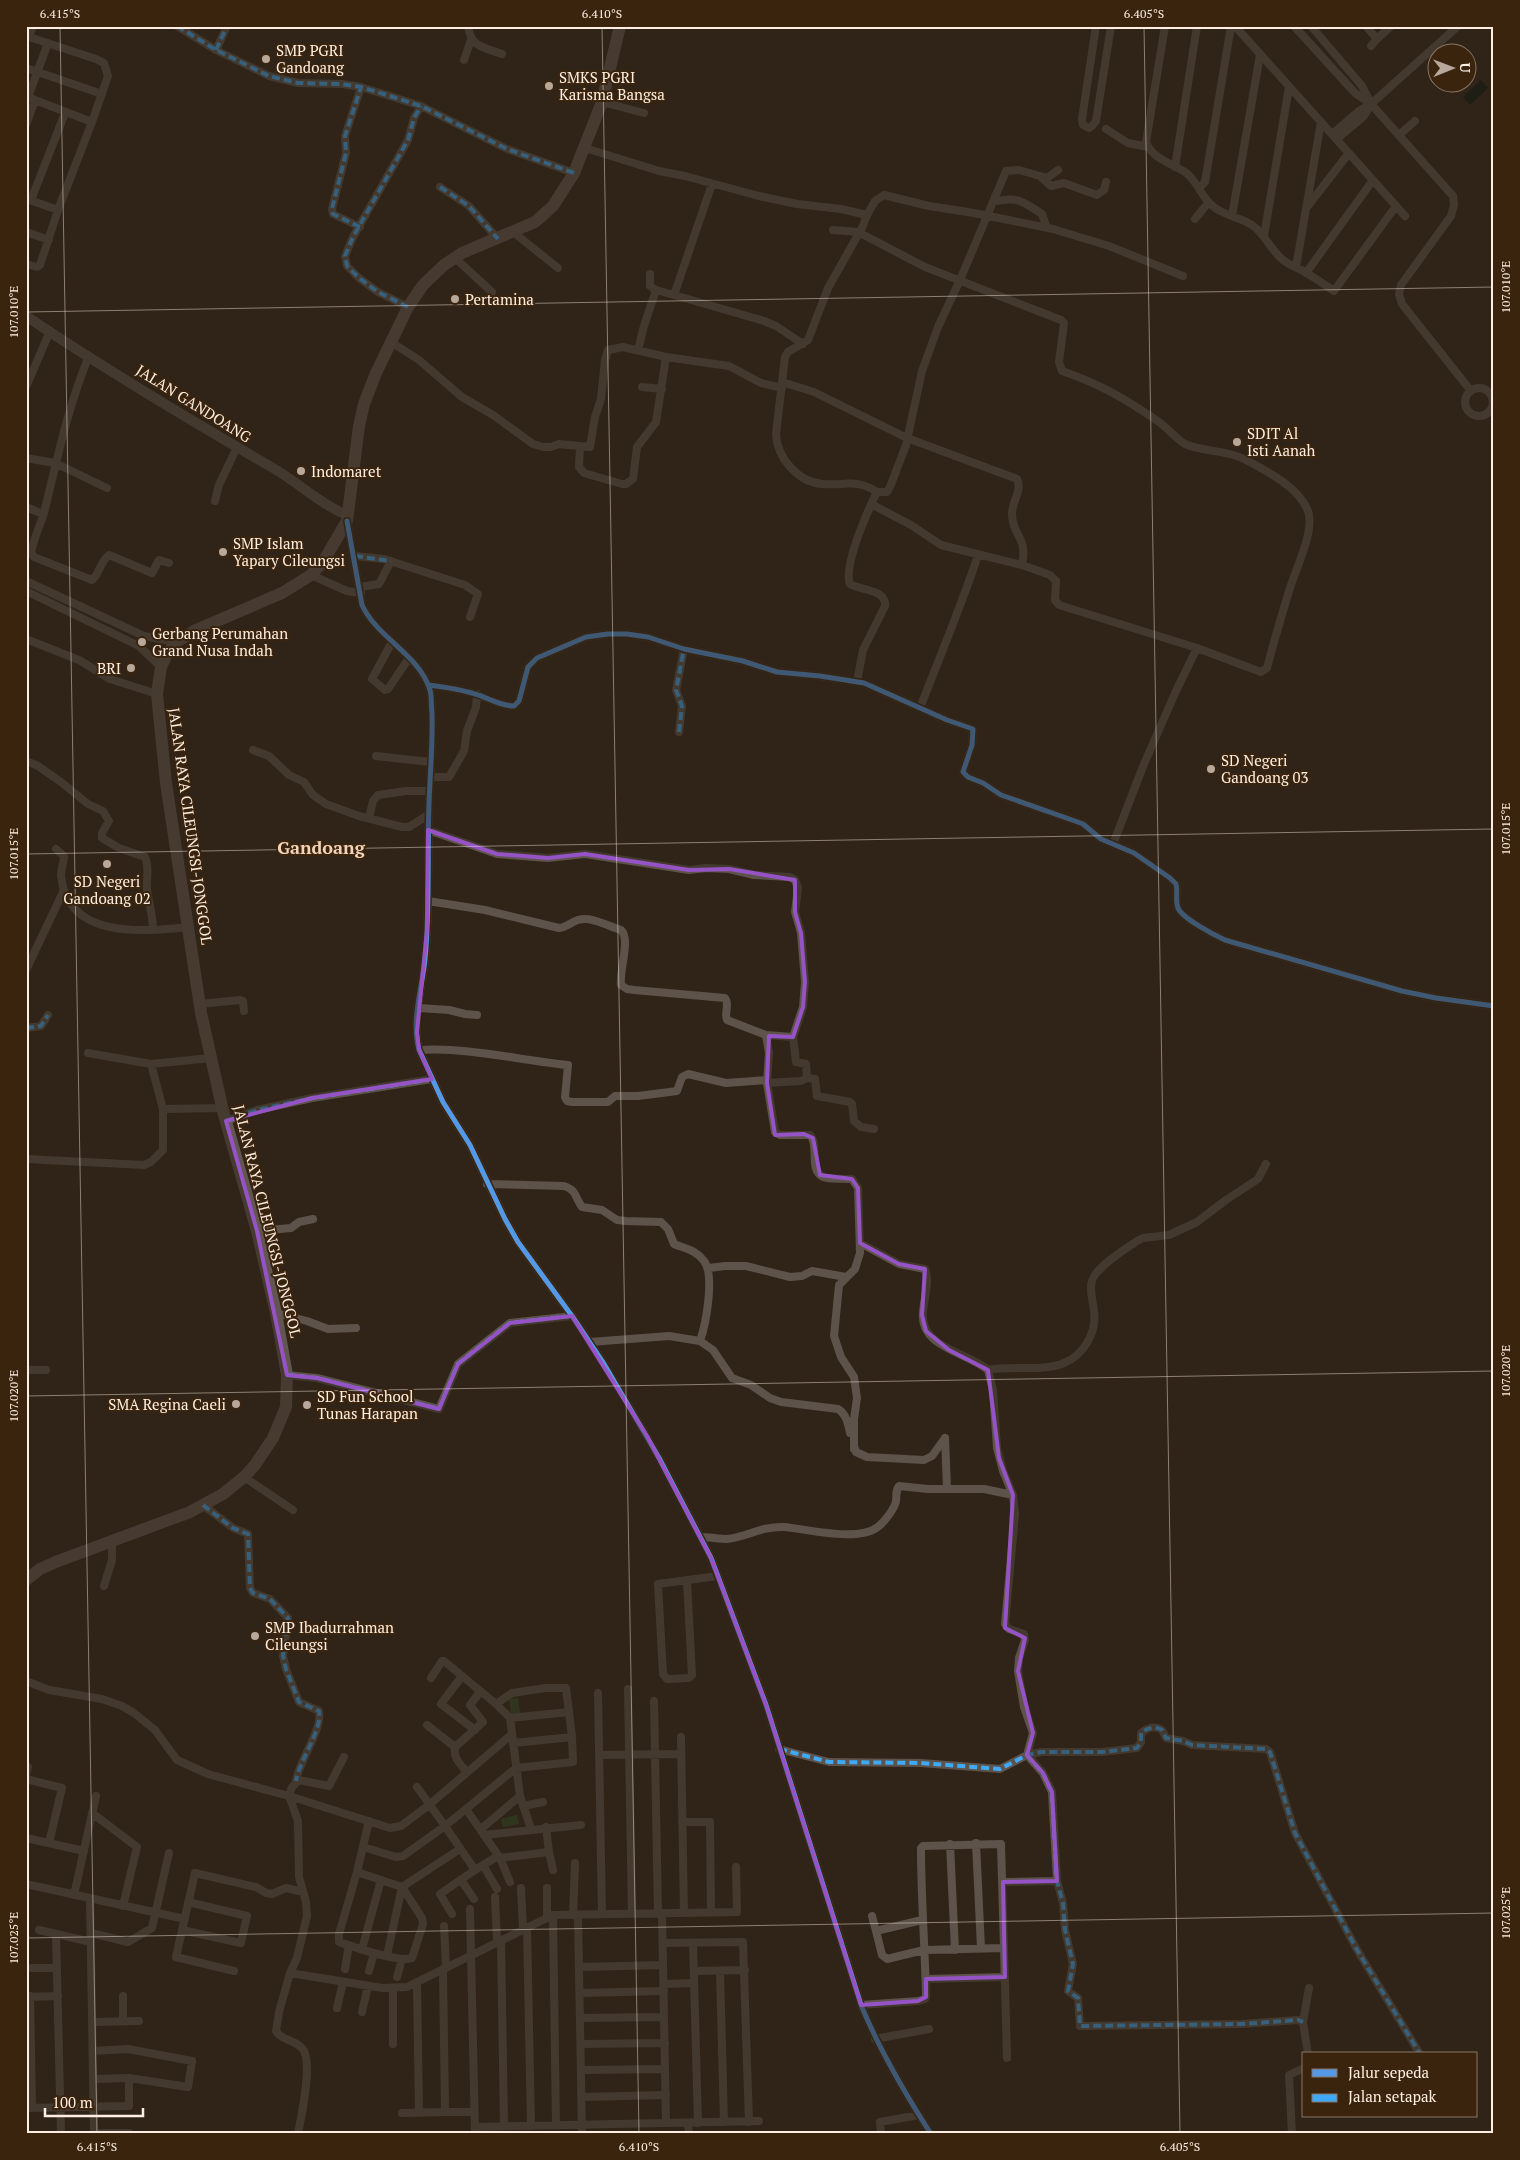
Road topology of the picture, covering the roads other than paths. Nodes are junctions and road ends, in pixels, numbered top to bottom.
1 (33, 26) edge
2 (177, 26) edge
3 (227, 26) edge
4 (468, 26) edge
5 (620, 26) edge
6 (1096, 26) edge
7 (1111, 26) edge
8 (1164, 26) edge
9 (1197, 26) edge
10 (1233, 26) edge
11 (1294, 26) edge
12 (1311, 26) edge
13 (1366, 26) edge
14 (1391, 26) edge
15 (1458, 26) edge
16 (28, 37) edge
17 (1377, 39) junction
18 (471, 40) junction
19 (48, 43) junction
20 (1371, 46) dead end
21 (216, 50) junction
22 (502, 54) dead end
23 (1260, 55) junction
24 (464, 60) dead end
25 (26, 68) edge
26 (38, 72) junction
27 (361, 87) junction
28 (1289, 87) junction
29 (102, 94) junction
30 (30, 98) edge
31 (602, 102) junction
32 (1371, 104) junction
33 (421, 106) junction
34 (65, 113) junction
35 (644, 114) dead end
36 (1415, 121) dead end
37 (92, 122) junction
38 (1321, 122) junction
39 (26, 125) edge
40 (1106, 128) dead end
41 (1400, 135) junction
42 (1335, 137) junction
43 (1148, 147) junction
44 (585, 148) junction
45 (1349, 153) junction
46 (1175, 167) junction
47 (1058, 170) dead end
48 (574, 173) junction
49 (1041, 177) junction
50 (1373, 180) junction
51 (1106, 182) dead end
52 (712, 184) junction
53 (440, 187) dead end
54 (1200, 187) junction
55 (28, 199) edge
56 (993, 202) junction
57 (1208, 203) junction
58 (1396, 206) junction
59 (1306, 208) junction
60 (58, 210) junction
61 (867, 215) junction
62 (986, 216) junction
63 (1232, 216) junction
64 (1405, 216) dead end
65 (1194, 219) dead end
66 (360, 227) junction
67 (1047, 228) junction
68 (833, 230) dead end
69 (26, 232) edge
70 (514, 232) junction
71 (858, 232) junction
72 (1264, 236) junction
73 (498, 239) junction
74 (49, 240) junction
75 (455, 258) junction
76 (26, 264) edge
77 (1296, 267) junction
78 (558, 268) dead end
79 (1306, 273) junction
80 (650, 274) dead end
81 (1183, 276) dead end
82 (960, 280) junction
83 (656, 290) junction
84 (492, 292) dead end
85 (674, 295) junction
86 (408, 307) junction
87 (26, 316) edge
88 (50, 331) junction
89 (391, 342) junction
90 (803, 344) junction
91 (638, 350) junction
92 (89, 356) junction
93 (666, 357) junction
94 (782, 385) junction
95 (26, 387) edge
96 (642, 387) dead end
97 (662, 389) junction
98 (1471, 391) dead end
99 (907, 438) junction
100 (580, 447) junction
101 (237, 448) junction
102 (26, 458) edge
103 (55, 463) junction
104 (106, 488) dead end
105 (877, 492) junction
106 (215, 501) dead end
107 (871, 504) junction
108 (26, 507) edge
109 (43, 514) junction
110 (347, 518) junction
111 (978, 555) junction
112 (355, 556) junction
113 (391, 561) junction
114 (168, 563) dead end
115 (1022, 565) junction
116 (311, 575) junction
117 (26, 581) edge
118 (360, 590) junction
119 (26, 591) edge
120 (46, 596) junction
121 (470, 617) dead end
122 (26, 639) edge
123 (156, 639) junction
124 (176, 642) junction
125 (392, 642) junction
126 (1197, 648) junction
127 (684, 649) junction
128 (148, 655) junction
129 (409, 658) junction
130 (162, 667) junction
131 (857, 682) junction
132 (428, 685) junction
133 (157, 694) junction
134 (477, 694) junction
135 (920, 708) junction
136 (679, 732) dead end
137 (253, 750) dead end
138 (376, 756) dead end
139 (26, 760) edge
140 (430, 762) junction
141 (431, 777) junction
142 (429, 791) junction
143 (428, 815) junction
144 (369, 818) junction
145 (428, 830) junction
146 (1114, 844) junction
147 (56, 849) dead end
148 (64, 890) junction
149 (428, 900) junction
150 (188, 927) junction
151 (154, 930) junction
152 (26, 970) edge
153 (200, 1004) junction
154 (1494, 1006) edge
155 (419, 1008) junction
156 (244, 1011) dead end
157 (48, 1015) dead end
158 (477, 1015) dead end
159 (26, 1028) edge
160 (766, 1035) junction
161 (793, 1037) junction
162 (419, 1050) junction
163 (88, 1053) dead end
164 (211, 1058) junction
165 (152, 1064) junction
166 (807, 1078) junction
167 (432, 1079) junction
168 (767, 1081) junction
169 (223, 1108) junction
170 (163, 1109) junction
171 (226, 1121) junction
172 (874, 1129) dead end
173 (26, 1159) edge
174 (1266, 1164) dead end
175 (487, 1184) junction
176 (313, 1219) dead end
177 (257, 1231) junction
178 (860, 1243) junction
179 (708, 1268) junction
180 (846, 1278) junction
181 (276, 1313) junction
182 (572, 1316) junction
183 (356, 1328) dead end
184 (700, 1341) junction
185 (590, 1342) junction
186 (26, 1370) edge
187 (46, 1370) dead end
188 (988, 1370) junction
189 (287, 1375) junction
190 (854, 1449) junction
191 (244, 1477) junction
192 (947, 1488) junction
193 (1013, 1494) junction
194 (203, 1505) junction
195 (293, 1510) dead end
196 (700, 1537) junction
197 (112, 1542) junction
198 (718, 1576) junction
199 (26, 1580) edge
200 (687, 1580) junction
201 (104, 1586) dead end
202 (462, 1676) junction
203 (431, 1678) dead end
204 (26, 1681) edge
205 (628, 1689) dead end
206 (480, 1692) junction
207 (598, 1693) dead end
208 (654, 1701) dead end
209 (496, 1704) junction
210 (569, 1712) junction
211 (510, 1718) junction
212 (427, 1725) dead end
213 (475, 1730) junction
214 (681, 1736) dead end
215 (572, 1737) junction
216 (512, 1739) junction
217 (455, 1747) junction
218 (780, 1749) junction
219 (655, 1754) junction
220 (681, 1754) junction
221 (1027, 1754) junction
222 (599, 1755) junction
223 (629, 1755) junction
224 (344, 1757) dead end
225 (516, 1768) junction
226 (467, 1772) junction
227 (26, 1779) edge
228 (296, 1781) junction
229 (417, 1787) dead end
230 (96, 1796) dead end
231 (289, 1796) junction
232 (520, 1796) junction
233 (543, 1802) dead end
234 (429, 1804) junction
235 (524, 1806) junction
236 (466, 1809) junction
237 (92, 1813) junction
238 (369, 1822) junction
239 (682, 1822) junction
240 (581, 1825) dead end
241 (445, 1826) junction
242 (546, 1828) junction
243 (532, 1829) junction
244 (483, 1832) junction
245 (26, 1838) edge
246 (49, 1843) junction
247 (976, 1843) junction
248 (950, 1844) junction
249 (363, 1847) junction
250 (460, 1849) junction
251 (84, 1852) junction
252 (549, 1852) junction
253 (169, 1853) dead end
254 (499, 1857) junction
255 (574, 1863) dead end
256 (483, 1865) junction
257 (736, 1867) dead end
258 (475, 1870) junction
259 (553, 1870) dead end
260 (356, 1872) junction
261 (381, 1880) junction
262 (461, 1880) junction
263 (1057, 1880) junction
264 (510, 1882) dead end
265 (1003, 1882) junction
266 (26, 1884) edge
267 (402, 1887) junction
268 (521, 1888) dead end
269 (547, 1888) dead end
270 (303, 1892) junction
271 (74, 1895) junction
272 (90, 1898) junction
273 (474, 1899) dead end
274 (188, 1902) junction
275 (123, 1906) junction
276 (470, 1909) dead end
277 (711, 1912) junction
278 (155, 1913) junction
279 (660, 1913) junction
280 (684, 1913) junction
281 (452, 1914) dead end
282 (602, 1914) junction
283 (632, 1914) junction
284 (576, 1915) junction
285 (550, 1916) junction
286 (872, 1916) dead end
287 (185, 1919) junction
288 (922, 1920) junction
289 (444, 1926) dead end
290 (525, 1928) junction
291 (39, 1930) dead end
292 (182, 1930) junction
293 (876, 1931) junction
294 (91, 1933) junction
295 (56, 1934) junction
296 (499, 1941) junction
297 (91, 1942) junction
298 (693, 1942) junction
299 (663, 1943) junction
300 (349, 1945) junction
301 (981, 1948) junction
302 (1004, 1948) junction
303 (362, 1949) junction
304 (924, 1950) junction
305 (955, 1950) junction
306 (374, 1953) junction
307 (472, 1955) junction
308 (387, 1956) junction
309 (402, 1958) junction
310 (663, 1965) junction
311 (579, 1967) junction
312 (32, 1968) dead end
313 (57, 1968) junction
314 (345, 1968) dead end
315 (444, 1969) junction
316 (745, 1970) junction
317 (234, 1971) dead end
318 (369, 1971) dead end
319 (694, 1971) junction
320 (720, 1971) junction
321 (290, 1972) junction
322 (398, 1977) dead end
323 (1005, 1977) junction
324 (926, 1979) junction
325 (343, 1982) junction
326 (417, 1982) junction
327 (694, 1983) junction
328 (368, 1986) junction
329 (393, 1988) junction
330 (664, 1988) junction
331 (1309, 1988) dead end
332 (580, 1993) junction
333 (28, 1996) edge
334 (58, 1996) junction
335 (123, 1996) dead end
336 (861, 2005) junction
337 (337, 2008) dead end
338 (362, 2012) dead end
339 (664, 2017) junction
340 (580, 2018) junction
341 (139, 2021) dead end
342 (92, 2022) junction
343 (123, 2022) junction
344 (1303, 2022) junction
345 (929, 2029) dead end
346 (28, 2032) edge
347 (875, 2039) junction
348 (665, 2043) junction
349 (393, 2044) dead end
350 (581, 2044) junction
351 (93, 2051) junction
352 (1308, 2052) edge
353 (1419, 2052) edge
354 (1007, 2058) dead end
355 (29, 2060) edge
356 (665, 2069) junction
357 (1302, 2069) edge
358 (581, 2070) junction
359 (129, 2078) junction
360 (93, 2079) junction
361 (666, 2095) junction
362 (582, 2097) junction
363 (94, 2106) junction
364 (60, 2107) junction
365 (29, 2108) edge
366 (446, 2112) junction
367 (474, 2112) junction
368 (402, 2113) dead end
369 (419, 2113) junction
370 (919, 2115) junction
371 (760, 2121) dead end
372 (724, 2122) junction
373 (748, 2122) junction
374 (666, 2123) junction
375 (688, 2123) junction
376 (698, 2123) junction
377 (609, 2124) junction
378 (556, 2125) junction
379 (582, 2125) junction
380 (504, 2126) junction
381 (531, 2126) junction
382 (475, 2130) edge
383 (129, 2133) edge
384 (61, 2134) edge
385 (94, 2134) edge
386 (298, 2134) edge
387 (582, 2134) edge
388 (609, 2134) edge
389 (689, 2134) edge
390 (881, 2134) edge
391 (932, 2134) edge
392 (1292, 2134) edge

1 - 16 street
2 - 21 street
3 - 21 street
4 - 18 street
5 - 31 main road, JALAN RAYA CILEUNGSI-JONGGOL
6 - 7 street
8 - 43 street
9 - 46 street
10 - 23 street
10 - 54 street
11 - 32 street
12 - 32 street
13 - 17 street
14 - 17 street
15 - 32 street
16 - 19 street
17 - 20 street
18 - 22 street
18 - 24 street
19 - 26 street
19 - 29 street
21 - 27 street
23 - 28 street
23 - 63 street
25 - 26 street
26 - 29 street
26 - 30 street
27 - 33 street
27 - 66 street
28 - 38 street
28 - 72 street
29 - 37 street
30 - 34 street
30 - 39 street
31 - 35 street
31 - 44 main road, JALAN RAYA CILEUNGSI-JONGGOL
32 - 41 street
32 - 42 street
33 - 48 street
33 - 66 street
34 - 37 street
34 - 55 street
36 - 41 street
37 - 60 street
38 - 42 street
38 - 59 street
40 - 43 street
41 - 98 street
42 - 45 street
43 - 46 street
44 - 48 main road, JALAN RAYA CILEUNGSI-JONGGOL
44 - 52 street
45 - 50 street
45 - 59 street
46 - 54 street
47 - 49 street
48 - 70 main road, JALAN RAYA CILEUNGSI-JONGGOL
49 - 51 street
49 - 56 street
50 - 58 street
50 - 79 street
52 - 61 street
52 - 85 street
53 - 73 street
54 - 57 street
55 - 60 street
56 - 62 street
56 - 67 street
57 - 63 street
57 - 65 street
58 - 64 street
58 - 79 street
59 - 77 street
60 - 74 street
61 - 62 street
61 - 71 street
62 - 67 street
62 - 82 street
63 - 72 street
66 - 86 street
67 - 81 street
68 - 71 street
69 - 74 street
70 - 73 main road, JALAN RAYA CILEUNGSI-JONGGOL
70 - 78 street
71 - 82 street
71 - 90 street
72 - 77 street
73 - 75 main road, JALAN RAYA CILEUNGSI-JONGGOL
74 - 76 street
75 - 84 street
75 - 86 main road, JALAN RAYA CILEUNGSI-JONGGOL
77 - 79 street
80 - 83 street
82 - 99 street
82 - 126 street
83 - 85 street
83 - 91 street
85 - 90 street
86 - 89 main road, JALAN RAYA CILEUNGSI-JONGGOL
87 - 88 street, JALAN GANDOANG
88 - 92 street, JALAN GANDOANG
88 - 95 street
89 - 100 street
89 - 110 main road, JALAN RAYA CILEUNGSI-JONGGOL
90 - 94 street
91 - 93 street
91 - 100 street
92 - 101 street, JALAN GANDOANG
92 - 103 street
93 - 94 street
93 - 97 street
94 - 99 street
94 - 105 street
96 - 97 street
97 - 100 street
99 - 105 street
99 - 115 street
101 - 106 street
101 - 110 street, JALAN GANDOANG
102 - 103 street
103 - 104 street
103 - 109 street
105 - 107 street
107 - 111 street
107 - 131 street
108 - 109 street
109 - 114 street
110 - 112 street
110 - 116 main road, JALAN RAYA CILEUNGSI-JONGGOL
111 - 115 street
111 - 135 street
112 - 113 street
112 - 118 street
113 - 118 street
113 - 121 street
115 - 126 street
116 - 118 street
116 - 124 main road, JALAN RAYA CILEUNGSI-JONGGOL
117 - 120 street
118 - 125 street
119 - 120 street
120 - 123 street
120 - 128 street
122 - 133 street
123 - 124 street
123 - 128 street
124 - 130 main road, JALAN RAYA CILEUNGSI-JONGGOL
125 - 129 street
125 - 129 street
126 - 146 street
127 - 131 street
127 - 134 street
127 - 136 street
128 - 130 street
129 - 132 street
130 - 133 main road, JALAN RAYA CILEUNGSI-JONGGOL
131 - 135 street
132 - 134 street
132 - 140 street
133 - 150 main road, JALAN RAYA CILEUNGSI-JONGGOL
134 - 141 street
135 - 146 street
137 - 144 street
138 - 140 street
139 - 151 street
140 - 141 street
141 - 142 street
142 - 143 street
142 - 144 street
143 - 144 street
143 - 145 street
145 - 149 street
145 - 161 street
146 - 154 street
147 - 148 street
148 - 151 street
148 - 152 street
149 - 155 street
149 - 160 street
150 - 151 street
150 - 153 main road, JALAN RAYA CILEUNGSI-JONGGOL
153 - 156 street
153 - 164 main road, JALAN RAYA CILEUNGSI-JONGGOL
155 - 158 street
155 - 162 street
157 - 159 street
160 - 161 street
160 - 168 street
161 - 166 street
162 - 167 street
162 - 168 street
163 - 165 street
164 - 165 street
164 - 169 main road, JALAN RAYA CILEUNGSI-JONGGOL
165 - 170 street
166 - 168 street
166 - 172 street
167 - 171 street
167 - 175 street
168 - 178 street
169 - 170 street
169 - 171 main road, JALAN RAYA CILEUNGSI-JONGGOL
170 - 173 street
171 - 177 main road, JALAN RAYA CILEUNGSI-JONGGOL
174 - 188 street
175 - 179 street
175 - 182 street
176 - 177 street
177 - 181 main road, JALAN RAYA CILEUNGSI-JONGGOL
178 - 180 street
178 - 188 street
179 - 180 street
179 - 184 street
180 - 190 street
181 - 183 street
181 - 189 main road, JALAN RAYA CILEUNGSI-JONGGOL
182 - 185 street
182 - 189 street
184 - 185 street
184 - 190 street
185 - 196 street
186 - 187 street
188 - 193 street
189 - 191 main road, JALAN RAYA CILEUNGSI-JONGGOL
190 - 192 street
191 - 194 main road, JALAN RAYA CILEUNGSI-JONGGOL
191 - 195 street
192 - 193 street
192 - 196 street
193 - 221 street
194 - 197 main road, JALAN RAYA CILEUNGSI-JONGGOL
194 - 228 street
196 - 198 street
197 - 199 main road, JALAN RAYA CILEUNGSI-JONGGOL
197 - 201 street
198 - 200 street
198 - 218 street
200 - 200 street
202 - 203 street
202 - 206 street
202 - 213 street
204 - 231 street
205 - 223 street
206 - 209 street
206 - 213 street
207 - 222 street
208 - 219 street
209 - 210 street
209 - 211 street
210 - 211 street
210 - 215 street
211 - 216 street
212 - 217 street
213 - 217 street
214 - 220 street
215 - 216 street
215 - 225 street
216 - 225 street
216 - 226 street
217 - 226 street
218 - 221 street
218 - 336 street
219 - 220 street
219 - 223 street
219 - 279 street
220 - 239 street
221 - 263 street
221 - 353 street
222 - 223 street
222 - 282 street
223 - 283 street
224 - 228 street
225 - 232 street
225 - 236 street
226 - 234 street
227 - 246 street
228 - 231 street
229 - 234 street
230 - 237 street
231 - 238 street
231 - 270 street
232 - 235 street
232 - 244 street
233 - 235 street
234 - 238 street
234 - 241 street
235 - 243 street
236 - 241 street
236 - 244 street
237 - 251 street
237 - 275 street
238 - 249 street
239 - 277 street
239 - 280 street
240 - 242 street
241 - 249 street
241 - 250 street
242 - 243 street
242 - 252 street
243 - 244 street
244 - 254 street
245 - 246 street
246 - 251 street
247 - 248 street
247 - 265 street
247 - 301 street
248 - 288 street
248 - 305 street
249 - 260 street
250 - 258 street
250 - 267 street
251 - 271 street
252 - 254 street
252 - 259 street
253 - 278 street
254 - 256 street
254 - 264 street
255 - 284 street
256 - 258 street
256 - 296 street
257 - 277 street
258 - 262 street
260 - 261 street
260 - 300 street
261 - 267 street
261 - 303 street
262 - 273 street
262 - 281 street
263 - 265 street
263 - 344 street
265 - 302 street
266 - 271 street
267 - 308 street
267 - 309 street
268 - 290 street
269 - 285 street
270 - 274 street
270 - 321 street
271 - 272 street
272 - 275 street
272 - 294 street
274 - 287 street
274 - 292 street
275 - 278 street
276 - 307 street
277 - 280 street
278 - 287 street
278 - 294 street
279 - 280 street
279 - 283 street
279 - 299 street
282 - 283 street
282 - 284 street
284 - 285 street
284 - 311 street
285 - 290 street
285 - 378 street
286 - 293 street
287 - 292 street
288 - 293 street
288 - 304 street
289 - 315 street
290 - 296 street
290 - 381 street
291 - 295 street
292 - 317 street
293 - 304 street
294 - 297 street
295 - 297 street
295 - 313 street
296 - 307 street
296 - 380 street
297 - 342 street
298 - 299 street
298 - 316 street
298 - 319 street
299 - 310 street
300 - 303 street
300 - 314 street
301 - 302 street
301 - 305 street
302 - 323 street
303 - 306 street
304 - 305 street
304 - 324 street
306 - 308 street
306 - 318 street
307 - 315 street
307 - 367 street
308 - 309 street
309 - 322 street
310 - 311 street
310 - 330 street
311 - 332 street
312 - 313 street
313 - 334 street
315 - 326 street
315 - 366 street
316 - 320 street
316 - 373 street
319 - 320 street
319 - 327 street
320 - 372 street
321 - 325 street
321 - 386 street
323 - 324 street
323 - 354 street
324 - 336 street
325 - 328 street
325 - 337 street
326 - 329 street
326 - 369 street
327 - 330 street
327 - 376 street
328 - 329 street
328 - 338 street
329 - 349 street
330 - 332 street
330 - 339 street
331 - 344 street
332 - 340 street
333 - 334 street
333 - 346 street
334 - 364 street
335 - 343 street
336 - 347 street
339 - 340 street
339 - 348 street
340 - 350 street
341 - 343 street
342 - 343 street
342 - 351 street
344 - 352 street
345 - 347 street
346 - 355 street
347 - 370 street
348 - 350 street
348 - 356 street
350 - 358 street
351 - 359 street
351 - 360 street
355 - 365 street
356 - 358 street
356 - 361 street
357 - 392 street
358 - 362 street
359 - 360 street
359 - 363 street
360 - 363 street
361 - 362 street
361 - 374 street
362 - 379 street
363 - 364 street
363 - 385 street
364 - 365 street
364 - 384 street
366 - 367 street
366 - 369 street
367 - 382 street
368 - 369 street
370 - 390 street
370 - 391 street
371 - 373 street
372 - 373 street
372 - 376 street
374 - 375 street
374 - 377 street
375 - 376 street
375 - 389 street
377 - 379 street
377 - 388 street
378 - 379 street
378 - 381 street
379 - 387 street
380 - 381 street
380 - 382 street
383 - 385 street

